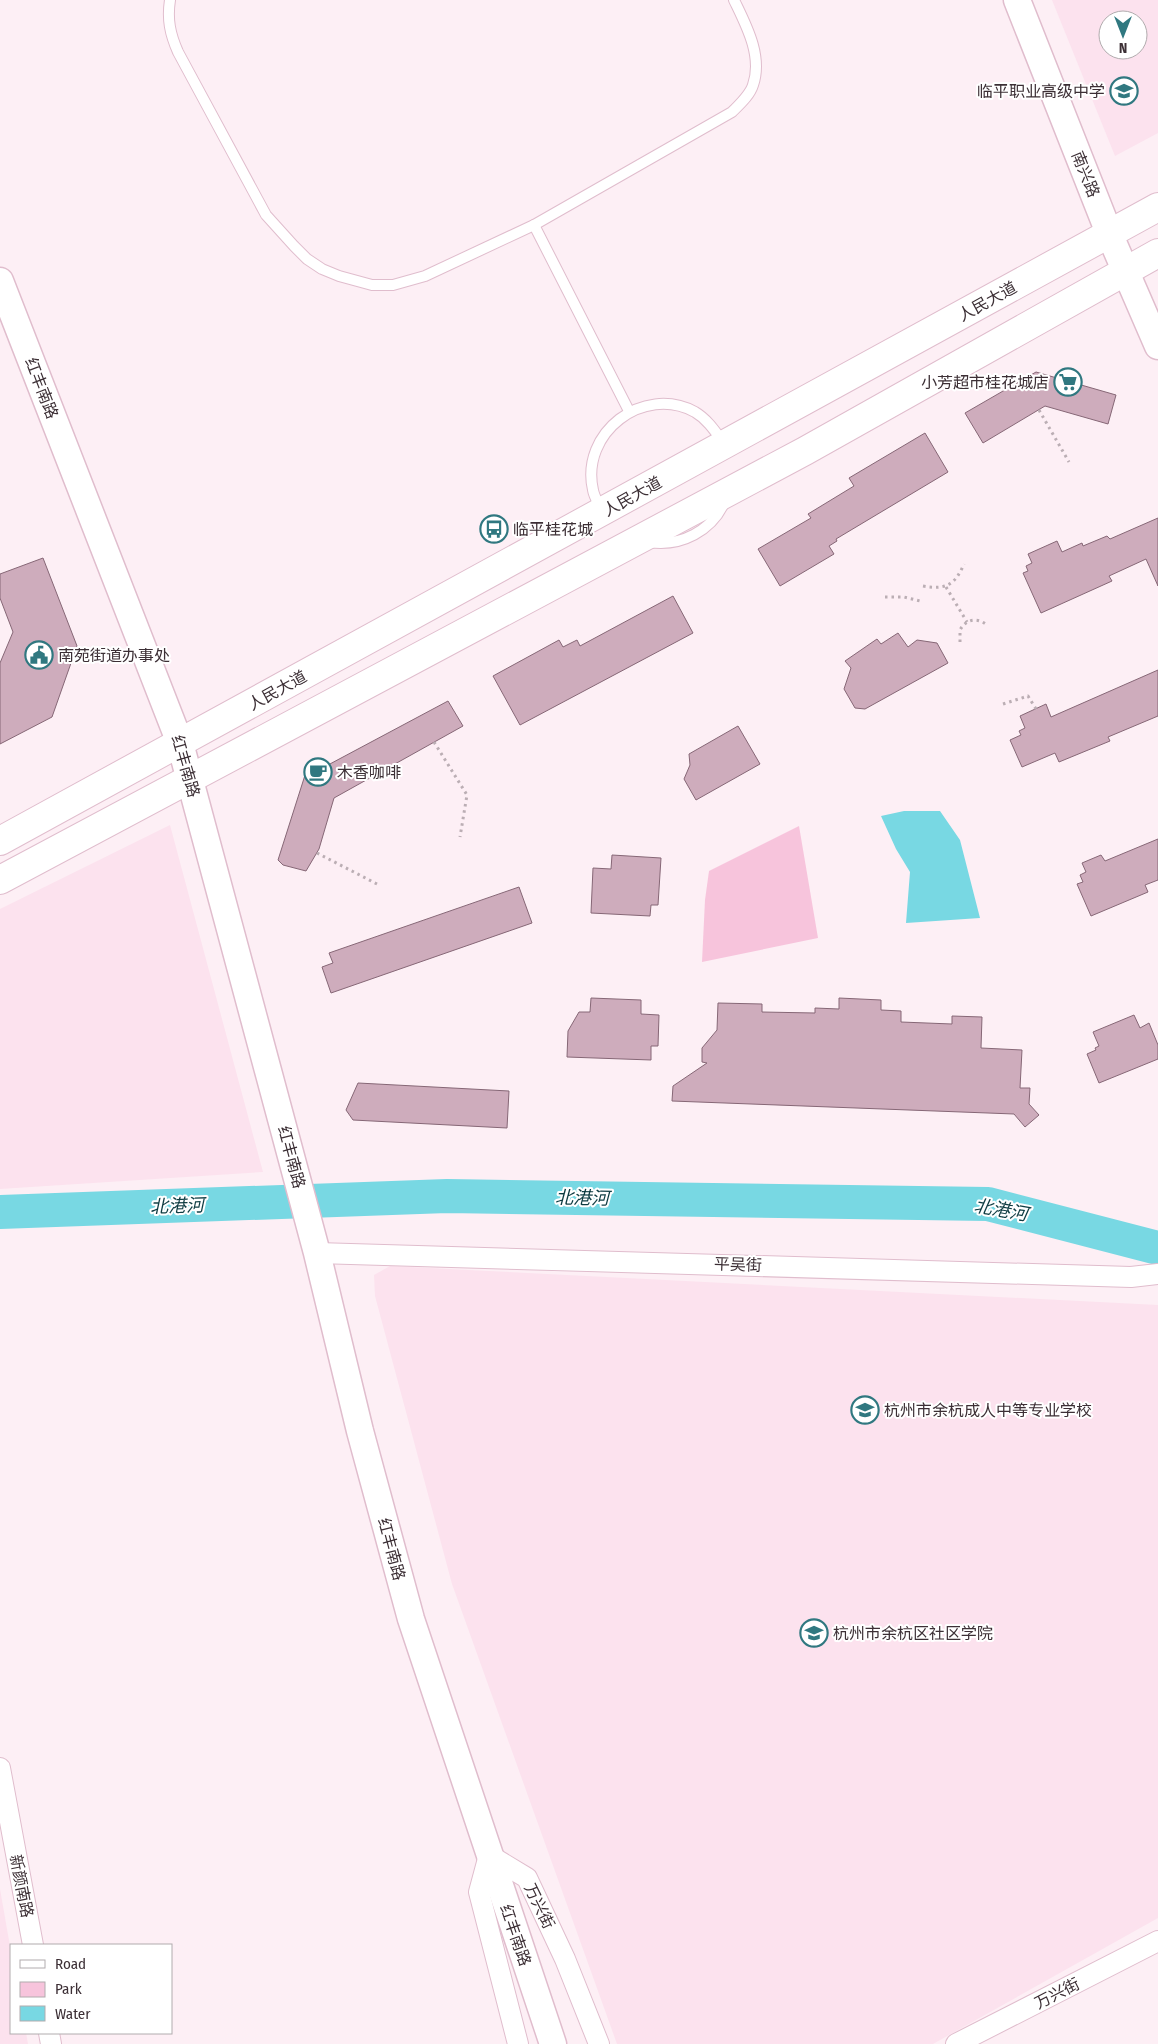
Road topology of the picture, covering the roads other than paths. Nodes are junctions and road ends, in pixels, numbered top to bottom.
1 (170, 0) edge
2 (734, 0) edge
3 (1017, 0) edge
4 (1158, 207) edge
5 (534, 225) junction
6 (1109, 233) junction
7 (1158, 252) edge
8 (1126, 270) junction
9 (0, 281) edge
10 (1158, 346) edge
11 (629, 411) junction
12 (725, 445) junction
13 (729, 492) junction
14 (602, 512) junction
15 (638, 540) dead end
16 (180, 743) junction
17 (190, 779) junction
18 (0, 841) edge
19 (0, 880) edge
20 (317, 1252) junction
21 (1158, 1274) edge
22 (0, 1768) edge
23 (489, 1855) junction
24 (1158, 1941) edge
25 (33, 1944) edge
26 (518, 2044) edge
27 (553, 2044) edge
28 (599, 2044) edge
29 (956, 2044) edge

1 - 5 lane
2 - 5 lane
3 - 6 street, 南兴路
4 - 6 main road, 人民大道
5 - 11 lane
6 - 8 street, 南兴路
6 - 12 main road, 人民大道
7 - 8 main road
8 - 10 street, 南兴路
8 - 13 main road
9 - 16 street, 红丰南路
11 - 12 lane
11 - 14 lane
12 - 14 main road, 人民大道
13 - 15 lane
13 - 17 main road
14 - 16 main road, 人民大道
16 - 17 street, 红丰南路
16 - 18 main road, 人民大道
17 - 19 main road
17 - 20 street, 红丰南路
20 - 21 street, 平吴街
20 - 23 street, 红丰南路
22 - 25 street, 新颜南路
23 - 26 street
23 - 27 street, 红丰南路
23 - 28 street, 万兴街
24 - 29 street, 万兴街

